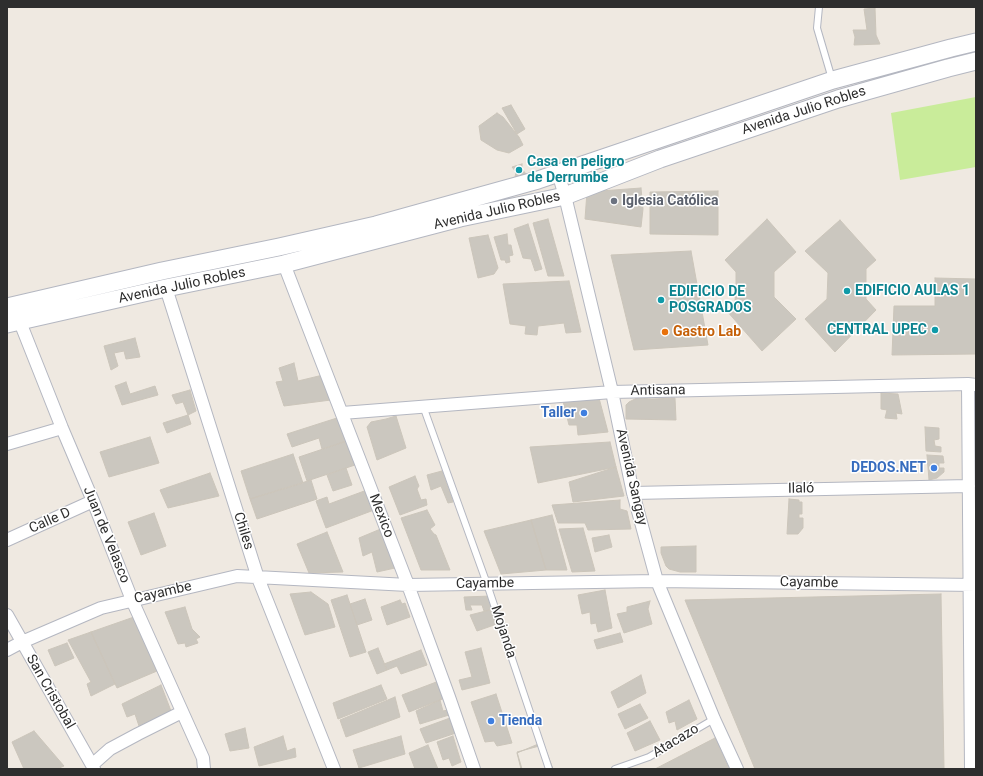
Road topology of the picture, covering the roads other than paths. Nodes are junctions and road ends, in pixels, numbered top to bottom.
1 (819, 7) edge
2 (976, 42) edge
3 (976, 61) edge
4 (832, 80) junction
5 (558, 173) junction
6 (565, 196) junction
7 (284, 264) junction
8 (166, 288) junction
9 (7, 307) edge
10 (14, 323) edge
11 (972, 384) edge
12 (612, 392) junction
13 (423, 406) junction
14 (342, 413) junction
15 (62, 428) junction
16 (7, 444) edge
17 (969, 486) junction
18 (633, 493) junction
19 (93, 501) junction
20 (7, 540) edge
21 (258, 578) junction
22 (657, 581) junction
23 (487, 584) junction
24 (408, 585) junction
25 (973, 585) edge
26 (132, 600) junction
27 (7, 615) edge
28 (22, 642) junction
29 (7, 650) edge
30 (182, 712) junction
31 (714, 718) junction
32 (91, 767) edge
33 (204, 769) edge
34 (334, 769) edge
35 (474, 769) edge
36 (549, 769) edge
37 (615, 769) edge
38 (737, 769) edge
39 (972, 769) edge

1 - 4 lane
2 - 4 main road, Avenida Julio Robles
3 - 6 main road, Avenida Julio Robles
4 - 5 main road, Avenida Julio Robles
5 - 6 street, Avenida Sangay
5 - 9 main road, Avenida Julio Robles
6 - 7 main road, Avenida Julio Robles
6 - 12 street, Avenida Sangay
7 - 8 main road, Avenida Julio Robles
7 - 14 street, Mexico
8 - 10 main road, Avenida Julio Robles
8 - 21 street, Chiles
10 - 15 street, Juan de Velasco
11 - 12 street, Antisana
11 - 17 street
12 - 13 street, Antisana
12 - 18 street, Avenida Sangay
13 - 14 street, Antisana
13 - 23 lane, Mojanda
14 - 24 street, Mexico
15 - 16 street
15 - 19 street, Juan de Velasco
17 - 18 street, Ilaló
17 - 25 street
18 - 22 street, Avenida Sangay
19 - 20 street, Calle D
19 - 26 street, Juan de Velasco
21 - 24 street, Cayambe
21 - 26 street, Cayambe
21 - 34 street, Chiles
22 - 23 street, Cayambe
22 - 25 street, Cayambe
22 - 31 street, Avenida Sangay
23 - 24 street, Cayambe
23 - 36 lane, Mojanda
24 - 35 street, Mexico
25 - 39 street
26 - 28 street, Cayambe
26 - 30 street, Juan de Velasco
27 - 28 street, San Cristobal
28 - 29 street, Cayambe
28 - 32 street, San Cristobal
30 - 32 street
30 - 33 street, Juan de Velasco
31 - 37 lane, Atacazo
31 - 38 street, Avenida Sangay

